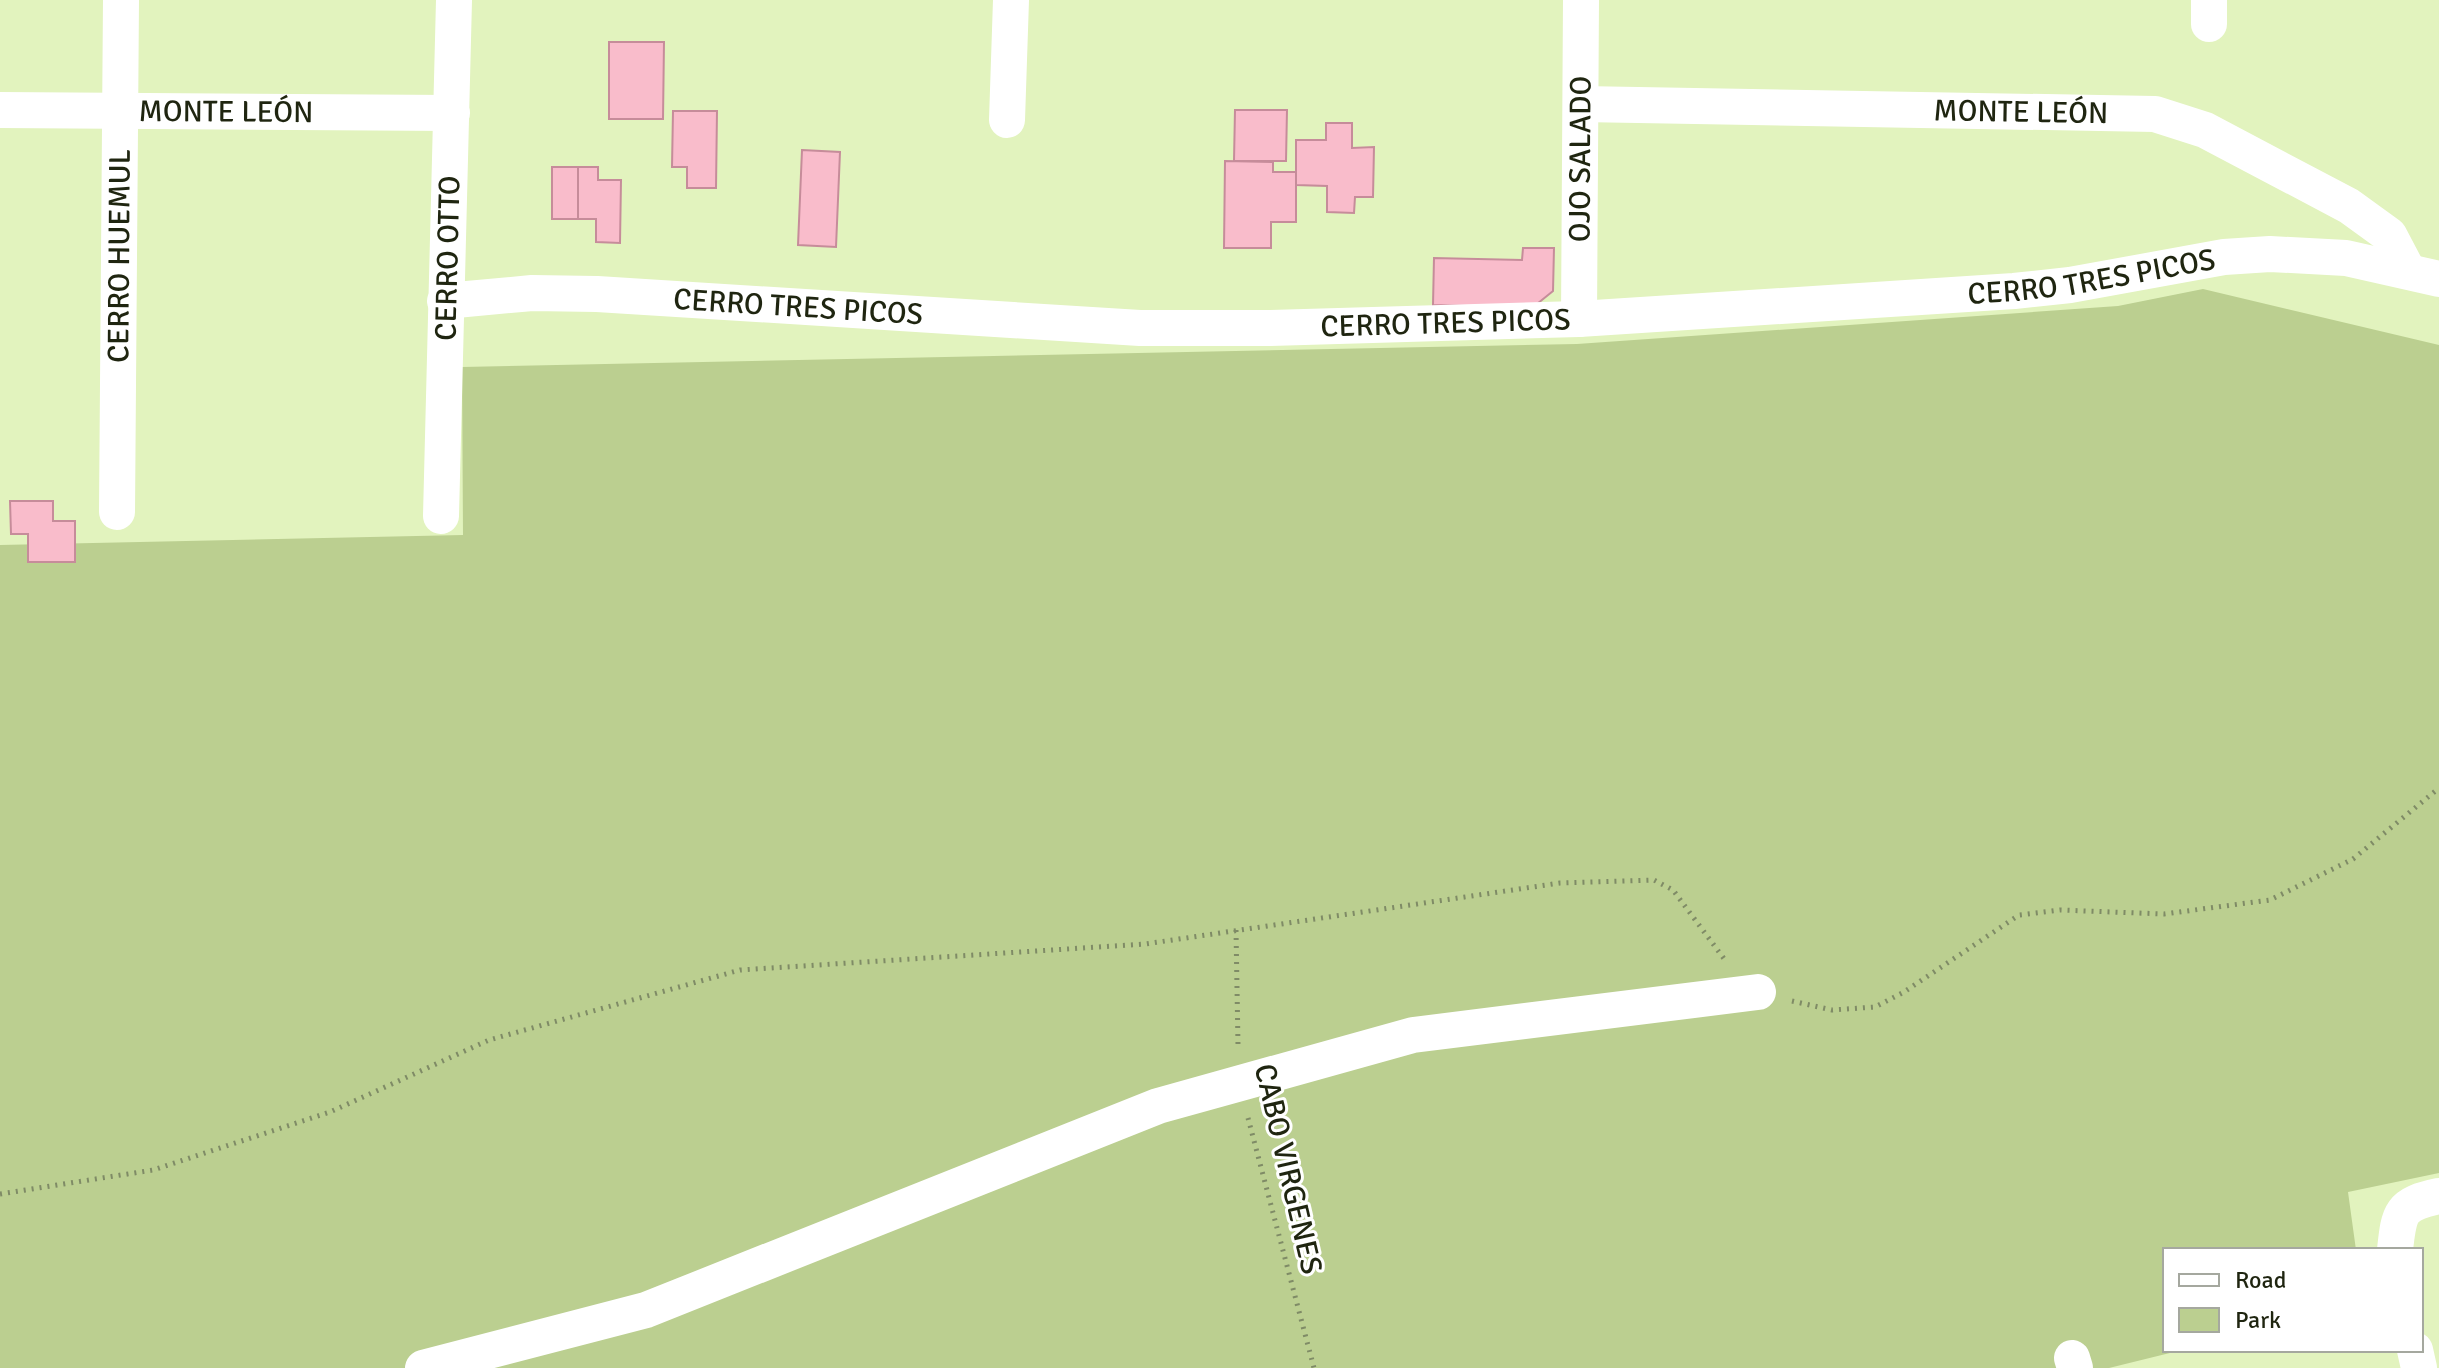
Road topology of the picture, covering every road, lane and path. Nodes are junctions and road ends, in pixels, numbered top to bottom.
1 (121, 0) edge
2 (454, 0) edge
3 (1011, 0) edge
4 (1581, 0) edge
5 (1581, 104) junction
6 (120, 108) junction
7 (0, 110) edge
8 (452, 113) junction
9 (1007, 120) dead end
10 (2424, 275) edge
11 (445, 301) junction
12 (1579, 319) junction
13 (117, 512) dead end
14 (441, 516) dead end
15 (2439, 788) edge
16 (1236, 930) junction
17 (1758, 992) junction
18 (1239, 1083) junction
19 (0, 1194) edge
20 (2439, 1196) edge
21 (2397, 1234) edge
22 (423, 1368) edge
23 (1314, 1368) edge

1 - 6 street, CERRO HUEMUL
2 - 8 street, CERRO OTTO
3 - 9 street
4 - 5 street, OJO SALADO
5 - 10 street, MONTE LEÓN
5 - 12 street, OJO SALADO
6 - 7 street, MONTE LEÓN
6 - 8 street, MONTE LEÓN
6 - 13 street, CERRO HUEMUL
8 - 11 street, CERRO OTTO
10 - 12 street, CERRO TRES PICOS
11 - 12 street, CERRO TRES PICOS
11 - 14 street, CERRO OTTO
15 - 17 path
16 - 17 path
16 - 18 path, CABO VIRGENES
16 - 19 path
17 - 18 street
18 - 22 street
18 - 23 path, CABO VIRGENES
20 - 21 street

